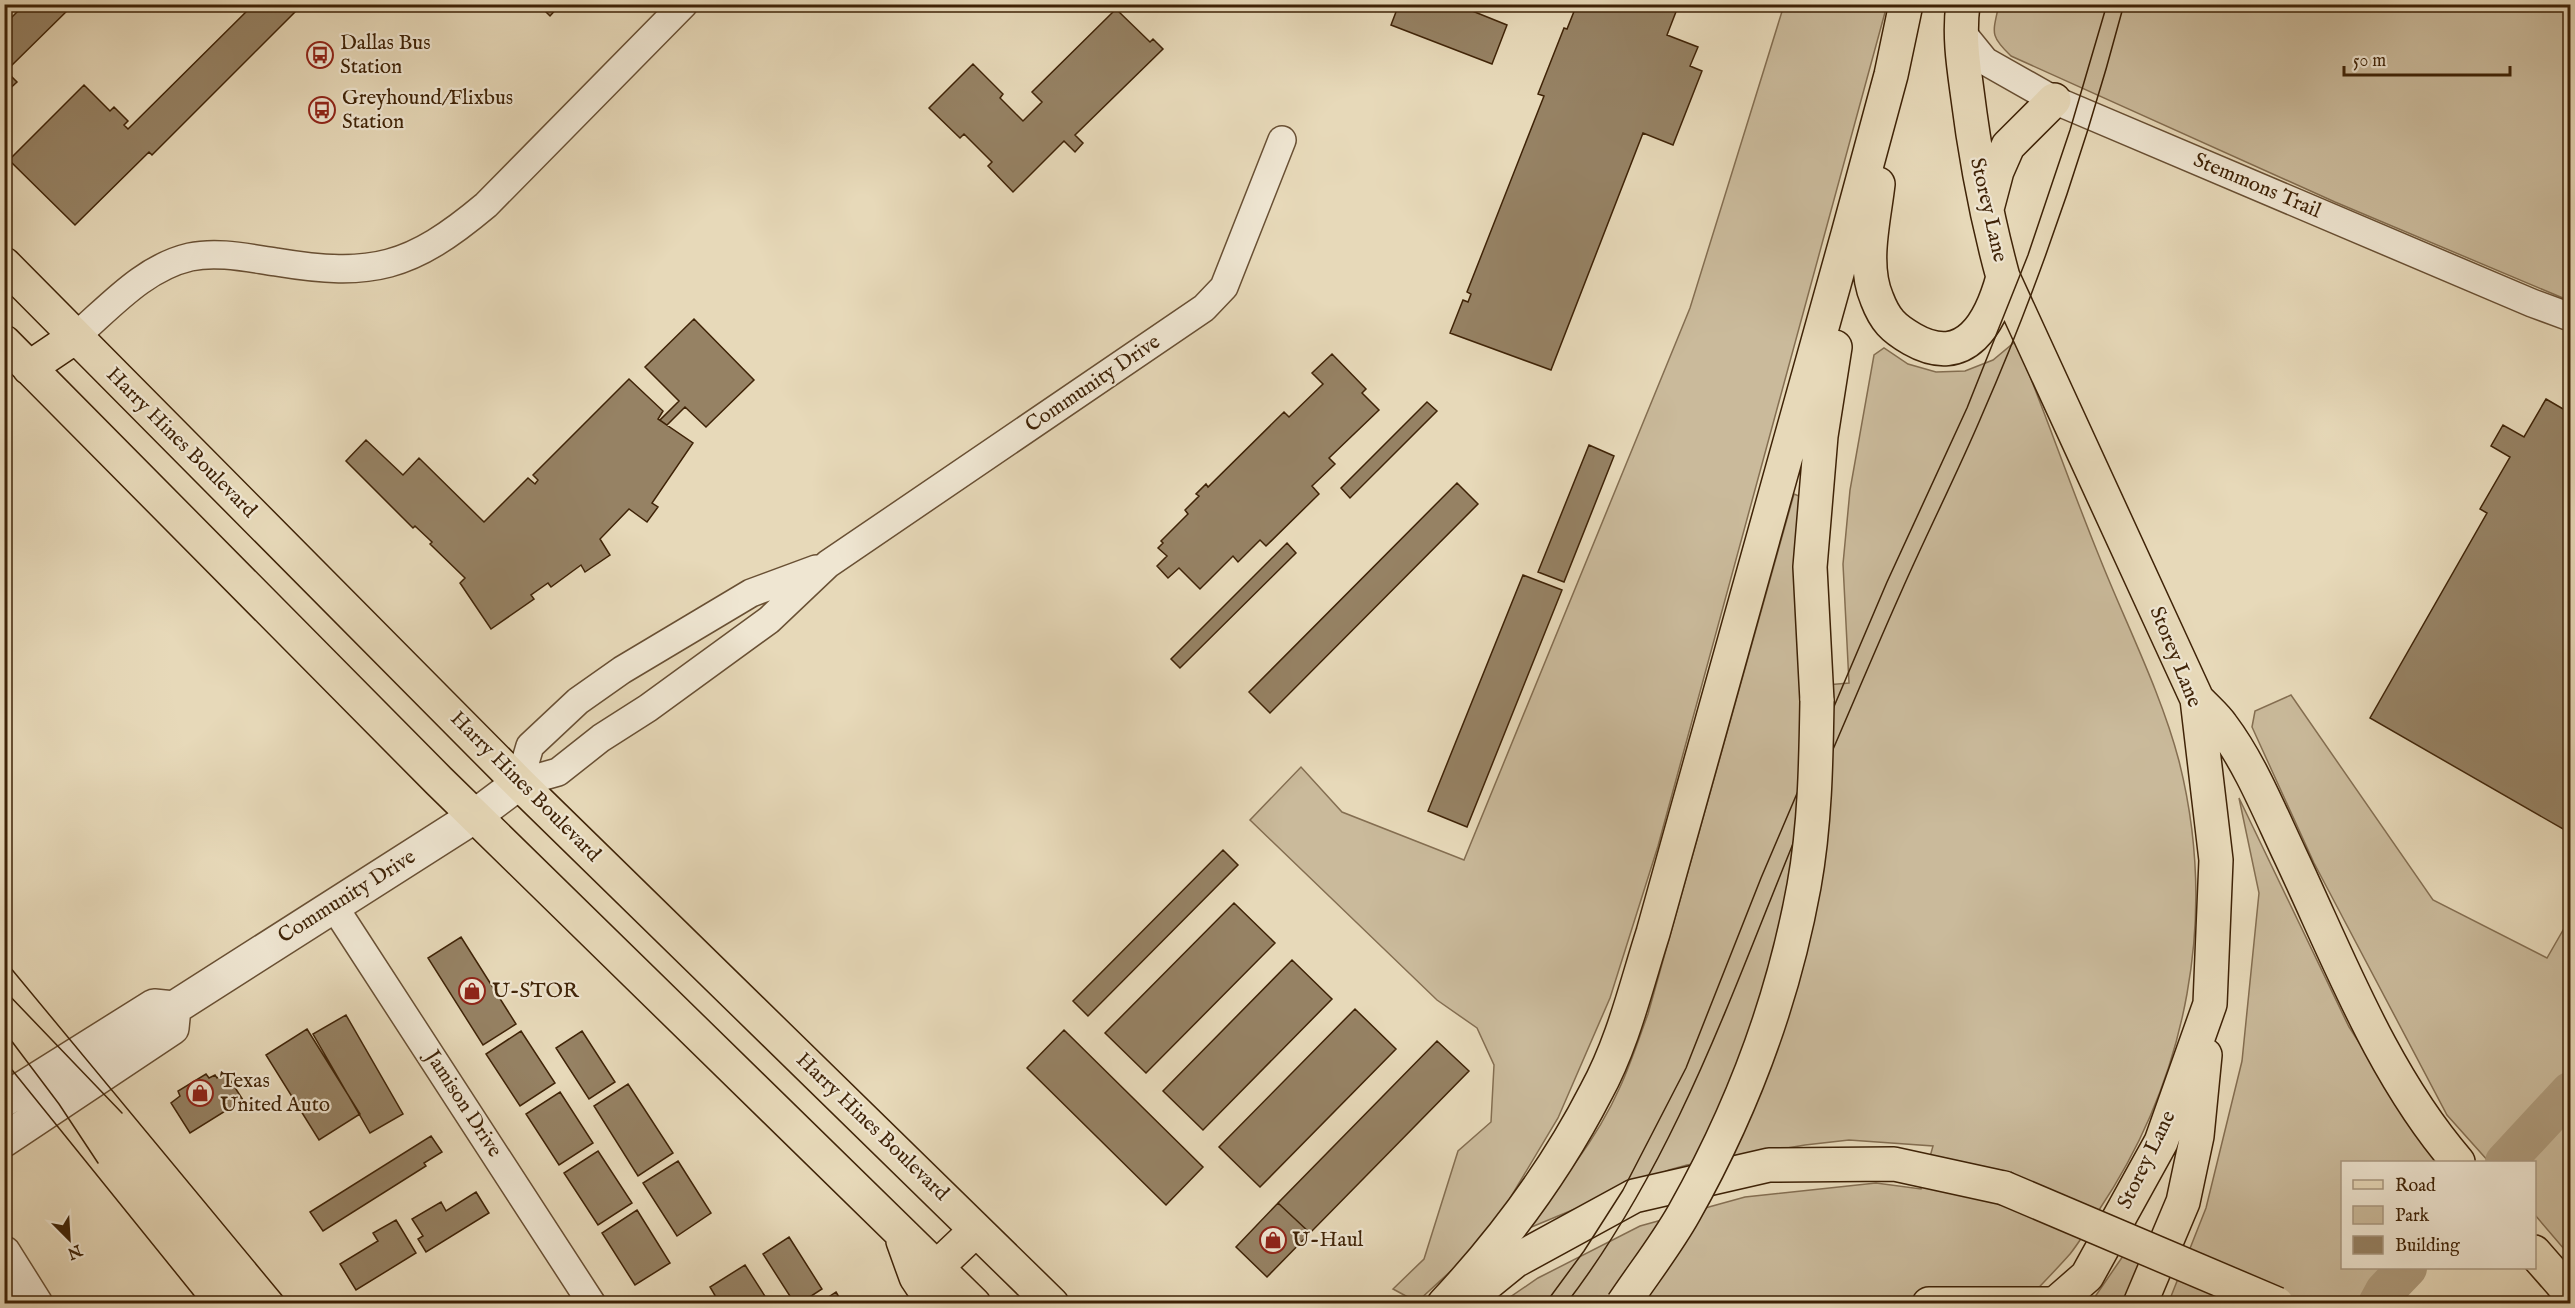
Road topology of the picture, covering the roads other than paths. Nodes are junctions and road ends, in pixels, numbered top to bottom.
1 (684, 4) edge
2 (1906, 4) edge
3 (1961, 17) edge
4 (1890, 75) junction
5 (2054, 100) junction
6 (1282, 140) dead end
7 (1986, 212) junction
8 (1848, 234) junction
9 (4, 264) edge
10 (2003, 277) junction
11 (2571, 317) edge
12 (75, 338) junction
13 (4, 342) edge
14 (29, 368) junction
15 (828, 564) junction
16 (2197, 699) junction
17 (519, 783) junction
18 (476, 816) junction
19 (333, 905) junction
20 (2210, 1004) junction
21 (174, 1008) junction
22 (4, 1100) edge
23 (4, 1140) edge
24 (2449, 1152) edge
25 (976, 1230) junction
26 (899, 1231) junction
27 (4, 1252) edge
28 (2536, 1253) edge
29 (937, 1268) junction
30 (2567, 1289) edge
31 (36, 1304) edge
32 (592, 1304) edge
33 (934, 1304) edge
34 (974, 1304) edge
35 (1052, 1304) edge
36 (1444, 1304) edge
37 (1462, 1304) edge
38 (1623, 1304) edge
39 (1929, 1304) edge
40 (2055, 1304) edge
41 (2140, 1304) edge
42 (2277, 1304) edge

1 - 12 street
2 - 4 main road
3 - 5 street, Stemmons Trail
3 - 7 main road, Storey Lane
4 - 8 main road
4 - 10 main road
5 - 7 main road
5 - 11 street, Stemmons Trail
6 - 15 street, Community Drive
7 - 10 main road, Storey Lane
8 - 36 main road
8 - 38 main road, bridge
9 - 12 main road, Harry Hines Boulevard
10 - 16 main road, Storey Lane
12 - 14 main road
12 - 17 main road, Harry Hines Boulevard
13 - 14 main road
14 - 18 main road
15 - 17 street, Community Drive
15 - 17 street, Community Drive
16 - 20 main road, Storey Lane
16 - 24 main road
17 - 18 street, Community Drive
17 - 25 main road, Harry Hines Boulevard
18 - 19 street, Community Drive
18 - 26 main road
19 - 21 street, Community Drive
19 - 32 street, Jamison Drive
20 - 40 main road, Storey Lane
20 - 41 main road
21 - 22 street, Community Drive
21 - 23 street
25 - 29 main road
25 - 35 main road, Harry Hines Boulevard
26 - 29 main road
26 - 33 main road
27 - 31 street
28 - 30 main road
29 - 34 main road
37 - 42 main road, bridge
39 - 40 main road

